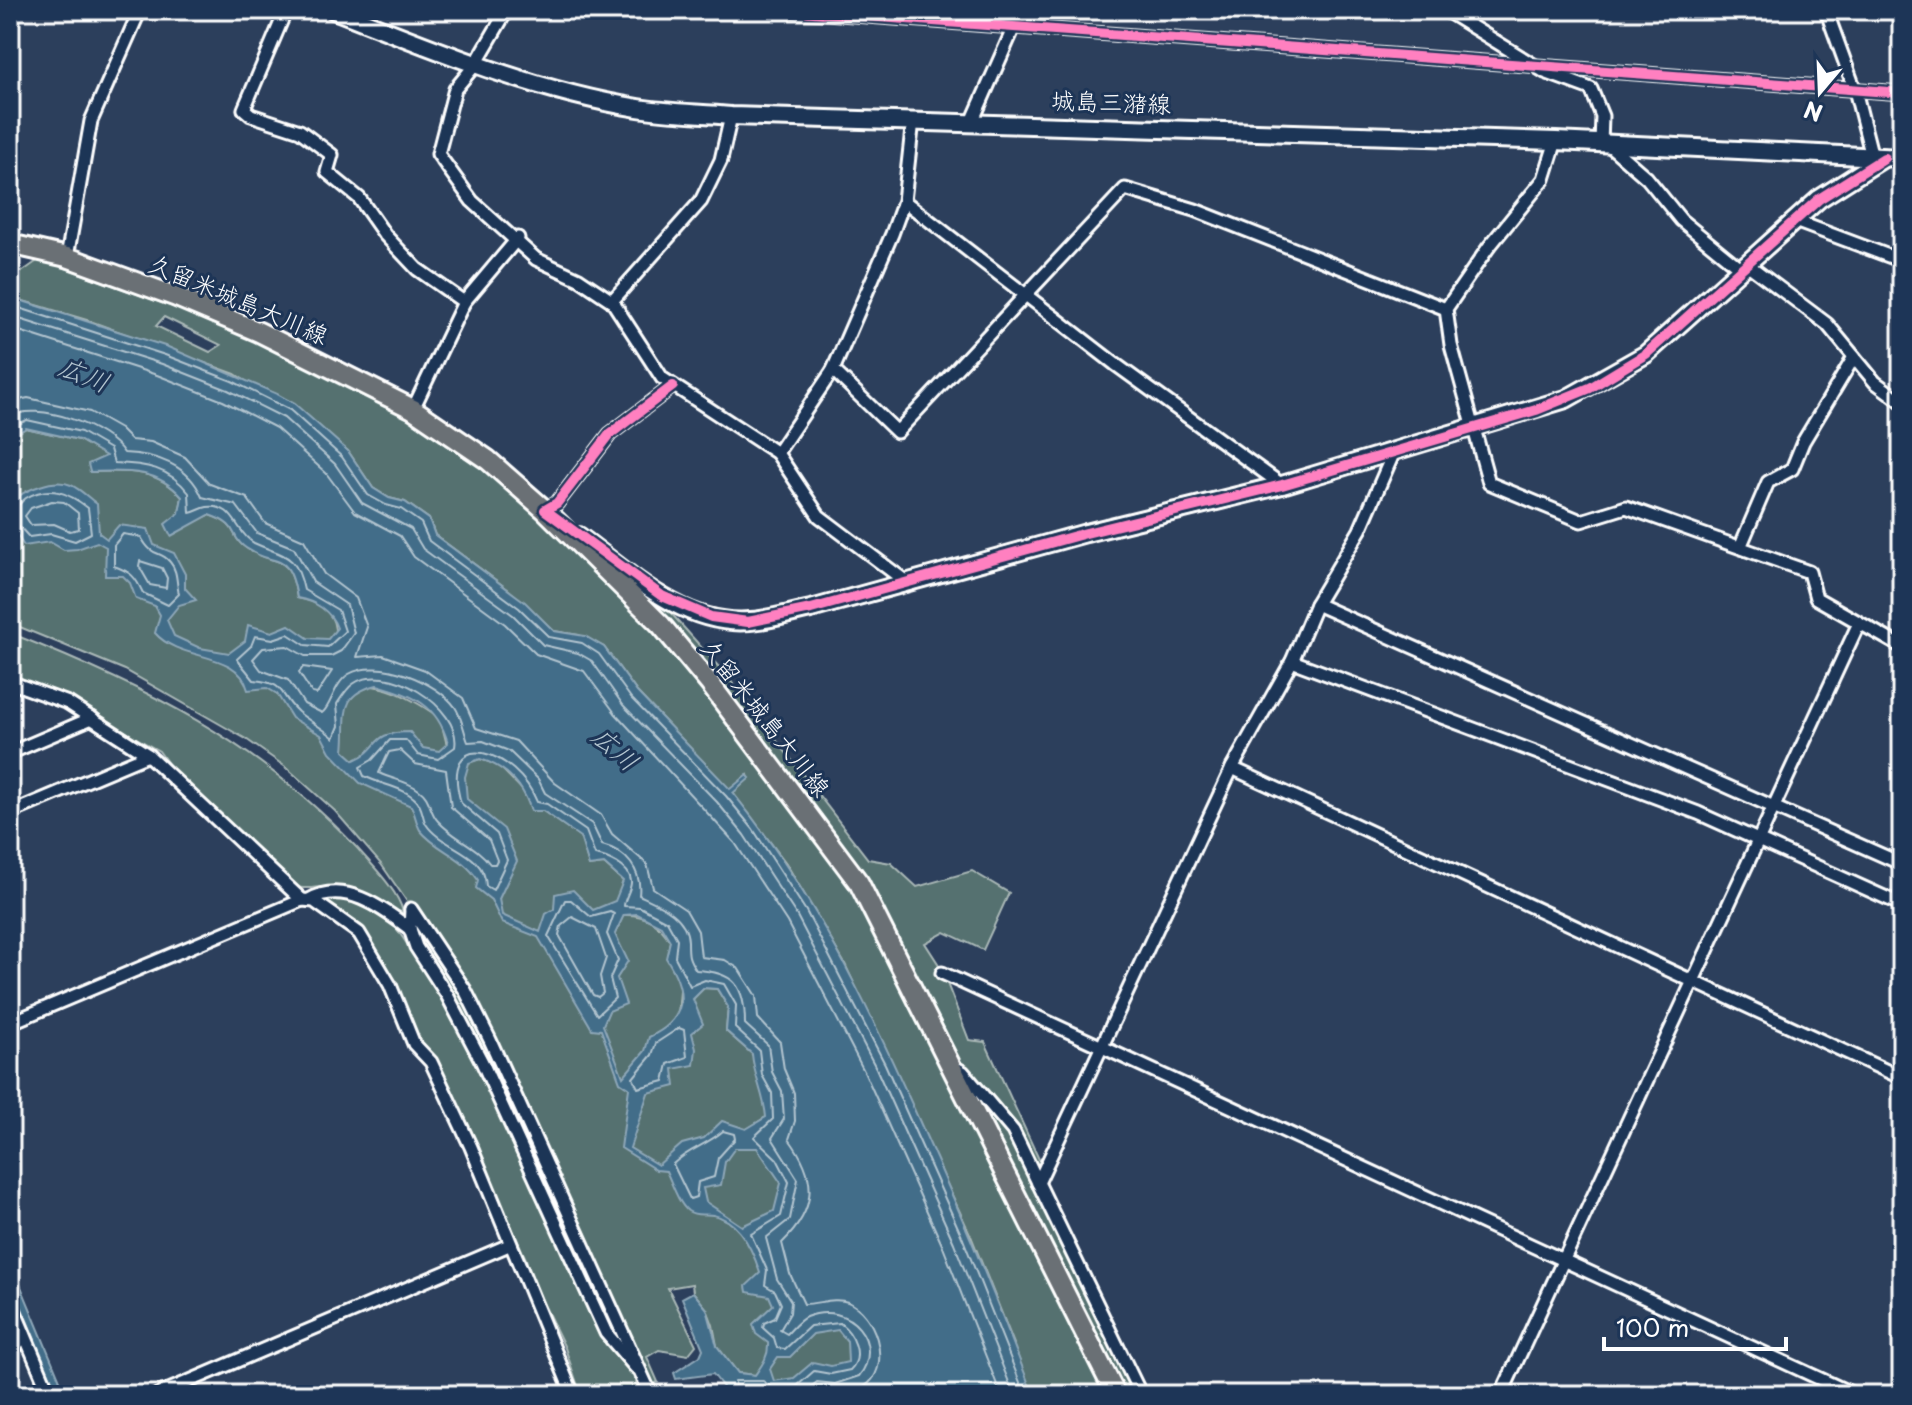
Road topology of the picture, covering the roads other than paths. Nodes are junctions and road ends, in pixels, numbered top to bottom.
1 (140, 10) edge
2 (286, 10) edge
3 (334, 10) edge
4 (507, 10) edge
5 (786, 10) edge
6 (1014, 10) edge
7 (1445, 10) edge
8 (1826, 10) edge
9 (830, 12) edge
10 (1010, 26) junction
11 (1533, 64) junction
12 (475, 65) junction
13 (1855, 90) junction
14 (1902, 93) edge
15 (731, 116) junction
16 (913, 120) junction
17 (972, 122) junction
18 (1556, 141) junction
19 (1605, 144) junction
20 (1878, 158) junction
21 (1902, 158) edge
22 (904, 201) junction
23 (1795, 221) junction
24 (518, 238) junction
25 (10, 244) edge
26 (67, 257) junction
27 (1902, 261) edge
28 (1744, 266) junction
29 (1025, 295) junction
30 (612, 301) junction
31 (464, 302) junction
32 (1446, 309) junction
33 (1854, 357) junction
34 (833, 370) junction
35 (673, 386) junction
36 (1902, 402) edge
37 (413, 409) junction
38 (1475, 428) junction
39 (777, 453) junction
40 (1393, 454) junction
41 (1282, 485) junction
42 (545, 510) junction
43 (1741, 545) junction
44 (905, 581) junction
45 (1316, 604) junction
46 (1859, 623) junction
47 (1902, 647) edge
48 (1292, 661) junction
49 (10, 682) edge
50 (92, 718) junction
51 (10, 753) edge
52 (148, 755) junction
53 (1232, 768) junction
54 (1772, 808) junction
55 (10, 813) edge
56 (1758, 838) junction
57 (1902, 864) edge
58 (306, 900) junction
59 (1902, 905) edge
60 (410, 929) junction
61 (942, 973) dead end
62 (1693, 979) junction
63 (10, 1023) edge
64 (1103, 1048) junction
65 (951, 1064) junction
66 (1902, 1078) edge
67 (1038, 1183) junction
68 (509, 1245) junction
69 (1565, 1261) junction
70 (10, 1300) edge
71 (24, 1334) junction
72 (10, 1355) edge
73 (637, 1369) junction
74 (50, 1395) edge
75 (157, 1395) edge
76 (573, 1395) edge
77 (651, 1395) edge
78 (1116, 1395) edge
79 (1141, 1395) edge
80 (1501, 1395) edge
81 (1855, 1395) edge

1 - 26 street
2 - 31 street
3 - 12 main road, 城島三潴線
4 - 12 street
5 - 9 street
6 - 10 street
7 - 11 street
8 - 13 street
9 - 10 street
10 - 11 street
10 - 17 street
11 - 13 street
11 - 19 street
12 - 15 main road, 城島三潴線
12 - 24 street
13 - 14 street
13 - 20 street
15 - 16 main road, 城島三潴線
15 - 30 street
16 - 17 main road, 城島三潴線
16 - 22 street
17 - 18 main road, 城島三潴線
18 - 19 main road, 城島三潴線
18 - 32 street
19 - 20 main road, 城島三潴線
19 - 28 street
20 - 21 main road, 城島三潴線
20 - 23 main road
22 - 29 street
22 - 34 street
23 - 27 street
23 - 28 main road
24 - 30 street
24 - 31 street
25 - 26 main road, 久留米城島大川線
26 - 37 main road, 久留米城島大川線
28 - 33 street
28 - 38 main road
29 - 32 street
29 - 34 street
29 - 41 street
30 - 35 street
31 - 37 street
32 - 38 street
33 - 36 street
33 - 43 street
34 - 39 street
35 - 39 street
35 - 42 street
37 - 42 main road, 久留米城島大川線
38 - 40 main road
38 - 43 street
39 - 44 street
40 - 41 main road
40 - 45 street
41 - 44 main road
42 - 44 main road
42 - 65 main road, 久留米城島大川線
43 - 46 street
45 - 48 street
45 - 54 street
46 - 47 street
46 - 54 street
48 - 53 street
48 - 56 street
49 - 50 street
50 - 51 street
50 - 52 street
52 - 55 street
52 - 58 street
53 - 62 street
53 - 64 street
54 - 56 street
54 - 57 street
56 - 59 street
56 - 62 street
58 - 60 street
58 - 63 street
58 - 68 street
60 - 73 street
60 - 73 street
61 - 64 street
62 - 66 street
62 - 69 street
64 - 67 street
64 - 69 street
65 - 67 street
65 - 78 main road, 久留米城島大川線
67 - 79 street
68 - 75 street
68 - 76 street
69 - 80 street
69 - 81 street
70 - 71 street
71 - 72 street
71 - 74 street
73 - 77 street

